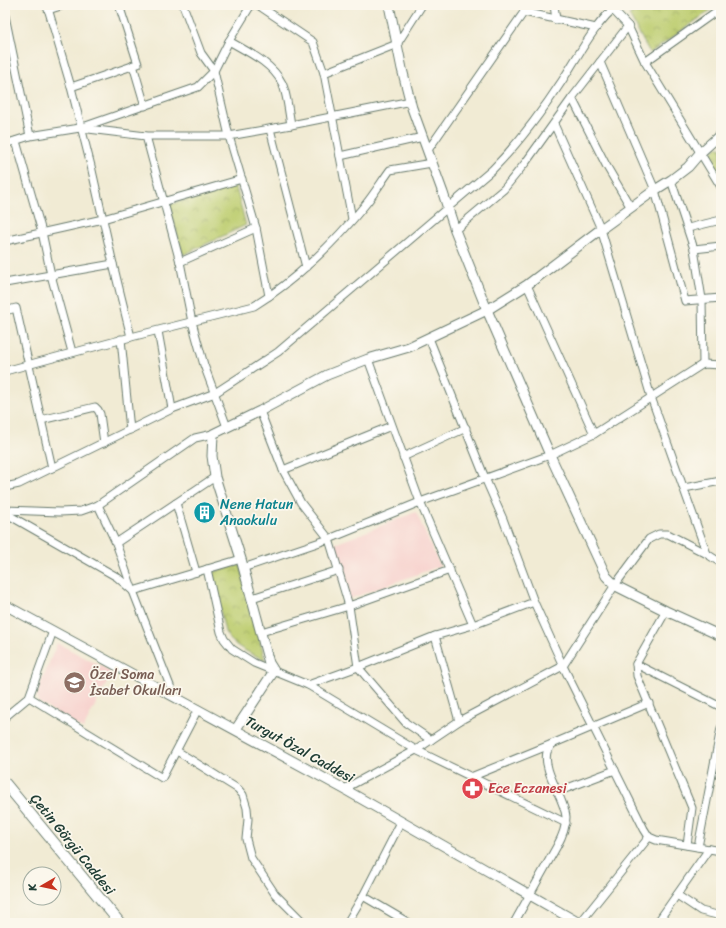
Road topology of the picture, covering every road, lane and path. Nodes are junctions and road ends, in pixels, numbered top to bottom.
1 (64, 5) edge
2 (118, 5) edge
3 (184, 5) edge
4 (252, 5) edge
5 (258, 5) edge
6 (390, 5) edge
7 (422, 5) edge
8 (554, 5) edge
9 (47, 7) edge
10 (615, 7) edge
11 (721, 8) edge
12 (524, 9) edge
13 (5, 16) edge
14 (556, 20) junction
15 (628, 26) junction
16 (596, 28) junction
17 (230, 41) junction
18 (397, 44) junction
19 (600, 62) junction
20 (645, 62) junction
21 (133, 66) junction
22 (214, 71) junction
23 (324, 73) junction
24 (71, 88) junction
25 (572, 98) junction
26 (410, 100) junction
27 (145, 106) junction
28 (332, 117) junction
29 (554, 124) junction
30 (291, 125) junction
31 (80, 128) junction
32 (270, 129) junction
33 (721, 135) edge
34 (30, 136) junction
35 (146, 136) junction
36 (229, 136) junction
37 (423, 137) junction
38 (16, 141) junction
39 (5, 144) edge
40 (428, 150) junction
41 (700, 153) junction
42 (340, 156) junction
43 (432, 163) junction
44 (242, 179) junction
45 (671, 180) junction
46 (721, 187) edge
47 (655, 190) junction
48 (163, 201) junction
49 (448, 208) junction
50 (631, 208) junction
51 (103, 219) junction
52 (352, 219) junction
53 (721, 220) edge
54 (256, 228) junction
55 (688, 228) junction
56 (600, 229) junction
57 (455, 230) junction
58 (42, 232) junction
59 (5, 241) edge
60 (721, 246) edge
61 (694, 249) junction
62 (180, 262) junction
63 (113, 264) junction
64 (306, 266) junction
65 (51, 275) junction
66 (5, 283) edge
67 (527, 285) junction
68 (269, 296) junction
69 (721, 298) edge
70 (702, 299) junction
71 (487, 310) junction
72 (5, 311) edge
73 (192, 322) junction
74 (158, 331) junction
75 (132, 337) junction
76 (429, 338) junction
77 (121, 339) junction
78 (72, 352) junction
79 (368, 359) junction
80 (29, 364) junction
81 (703, 364) junction
82 (721, 364) edge
83 (5, 371) edge
84 (215, 393) junction
85 (652, 397) junction
86 (172, 409) junction
87 (260, 411) junction
88 (41, 420) junction
89 (391, 426) junction
90 (227, 427) junction
91 (466, 428) junction
92 (130, 430) junction
93 (213, 434) junction
94 (594, 434) junction
95 (104, 443) junction
96 (550, 455) junction
97 (403, 457) junction
98 (52, 468) junction
99 (283, 470) junction
100 (215, 477) junction
101 (485, 478) junction
102 (721, 480) edge
103 (5, 487) edge
104 (684, 488) junction
105 (420, 502) junction
106 (176, 503) junction
107 (98, 505) junction
108 (5, 511) edge
109 (329, 539) junction
110 (116, 543) junction
111 (707, 554) junction
112 (721, 563) edge
113 (242, 564) junction
114 (207, 569) junction
115 (338, 570) junction
116 (450, 570) junction
117 (196, 572) junction
118 (615, 585) junction
119 (133, 591) junction
120 (252, 598) junction
121 (534, 602) junction
122 (5, 605) edge
123 (349, 606) junction
124 (666, 611) junction
125 (473, 625) junction
126 (53, 631) junction
127 (261, 632) junction
128 (435, 636) junction
129 (721, 636) edge
130 (636, 664) junction
131 (563, 666) junction
132 (358, 667) junction
133 (274, 671) junction
134 (308, 685) junction
135 (174, 696) junction
136 (28, 697) junction
137 (649, 704) junction
138 (721, 708) edge
139 (198, 709) junction
140 (5, 717) edge
141 (458, 721) junction
142 (594, 726) junction
143 (721, 728) edge
144 (236, 730) junction
145 (431, 740) junction
146 (720, 743) edge
147 (552, 744) junction
148 (416, 750) junction
149 (177, 751) junction
150 (615, 770) junction
151 (471, 777) junction
152 (5, 783) edge
153 (344, 789) junction
154 (557, 792) junction
155 (401, 822) junction
156 (566, 823) junction
157 (649, 837) junction
158 (687, 845) junction
159 (698, 847) junction
160 (709, 849) junction
161 (721, 851) edge
162 (677, 895) junction
163 (363, 896) junction
164 (530, 896) junction
165 (721, 916) edge
166 (120, 923) edge
167 (304, 923) edge
168 (347, 923) edge
169 (408, 923) edge
170 (514, 923) edge
171 (579, 923) edge
172 (658, 923) edge

1 - 9 street
2 - 21 street
3 - 22 street
4 - 17 street
5 - 23 street
6 - 18 street
7 - 18 street
8 - 14 street
9 - 24 street
10 - 15 street
10 - 16 street
11 - 20 street
12 - 14 street
12 - 40 street
13 - 34 street
14 - 16 street
15 - 19 street
15 - 20 street
16 - 49 street
17 - 22 street
17 - 30 street
18 - 23 street
18 - 26 street
19 - 25 street
19 - 47 street
20 - 41 street
21 - 24 street
21 - 27 street
22 - 27 street
22 - 36 street
23 - 28 street
24 - 31 street
25 - 29 street
25 - 50 street
26 - 28 street
26 - 37 street
27 - 31 street
28 - 30 street
28 - 42 street
29 - 56 street
29 - 57 street
30 - 32 street
31 - 34 street
31 - 35 street
31 - 51 street
32 - 36 street
32 - 64 street
33 - 41 street
34 - 38 street
35 - 36 street
35 - 48 street
36 - 44 street
37 - 40 street
37 - 42 street
38 - 39 street
38 - 58 street
40 - 43 street
41 - 45 street
41 - 46 street
42 - 52 street
43 - 49 street
43 - 52 street
44 - 48 street
44 - 54 street
45 - 47 street
45 - 55 street
47 - 50 street
47 - 70 street
48 - 51 street
48 - 62 street
49 - 57 street
49 - 84 street
50 - 56 street
51 - 58 street
51 - 63 street
52 - 64 street
53 - 55 street
54 - 62 street
54 - 68 street
55 - 61 street
56 - 67 street
56 - 85 street
57 - 71 street
58 - 59 street
58 - 65 street
60 - 61 street
61 - 70 street
62 - 73 street
63 - 65 street
63 - 75 street
64 - 68 street
65 - 66 street
65 - 78 street
67 - 71 street
67 - 94 street
68 - 73 street
69 - 70 street
70 - 81 street
71 - 76 street
71 - 96 street
72 - 80 street
73 - 74 street
73 - 84 street
74 - 75 street
74 - 86 street
75 - 77 street
76 - 79 street
76 - 91 street
77 - 78 street
77 - 92 street
78 - 80 street
79 - 87 street
79 - 89 street
80 - 83 street
80 - 88 street
81 - 82 street
81 - 85 street
84 - 86 street
84 - 90 street
85 - 94 street
85 - 104 street
86 - 92 street
87 - 90 street
87 - 99 street
88 - 95 street
88 - 98 street
89 - 97 street
89 - 99 street
90 - 93 street
91 - 97 street
91 - 101 street
92 - 95 street
93 - 100 street
93 - 107 street
94 - 96 street
95 - 98 street
96 - 101 street
96 - 118 street
97 - 105 street
98 - 103 street
99 - 109 street
100 - 106 street
100 - 113 street
101 - 105 street
101 - 121 street
102 - 104 street
104 - 111 street
105 - 109 street
105 - 116 street
106 - 110 street
106 - 117 street
107 - 108 street
107 - 110 street
108 - 119 street
109 - 113 street
109 - 115 street
110 - 119 street
111 - 112 street
111 - 118 street
113 - 114 street
113 - 120 street
114 - 117 street
114 - 133 street
115 - 120 street
115 - 123 street
116 - 123 street
116 - 125 street
117 - 119 street
118 - 124 street
118 - 131 street
119 - 135 street
120 - 127 street
121 - 125 street
121 - 131 street
122 - 126 street, Turgut Özal Caddesi
123 - 127 street
123 - 132 street
124 - 129 street
124 - 130 street
125 - 128 street
126 - 135 street, Turgut Özal Caddesi
126 - 136 street
127 - 133 street
128 - 132 street
128 - 141 street
130 - 137 street
130 - 138 street
131 - 141 street
131 - 142 street
132 - 134 street
132 - 145 street
133 - 134 street
133 - 144 street
134 - 148 street
135 - 139 street, Turgut Özal Caddesi
136 - 140 street
136 - 149 street
137 - 142 street
137 - 158 street
139 - 144 street, Turgut Özal Caddesi
139 - 149 street
141 - 145 street
142 - 147 street
142 - 150 street
143 - 146 street
144 - 153 street, Turgut Özal Caddesi
145 - 148 street
146 - 159 street
147 - 151 street
147 - 154 street
148 - 151 street
148 - 153 street
149 - 167 street
150 - 154 street
150 - 157 street
151 - 156 street
152 - 166 main road, Çetin Görgü Caddesi
153 - 155 street, Turgut Özal Caddesi
154 - 156 street
155 - 163 street
155 - 164 street, Turgut Özal Caddesi
156 - 164 street
157 - 158 street
157 - 171 street
158 - 159 street
159 - 160 street
160 - 161 street
160 - 162 street
162 - 165 street
162 - 172 street
163 - 168 street
163 - 169 street
164 - 170 street
164 - 171 street, Turgut Özal Caddesi

